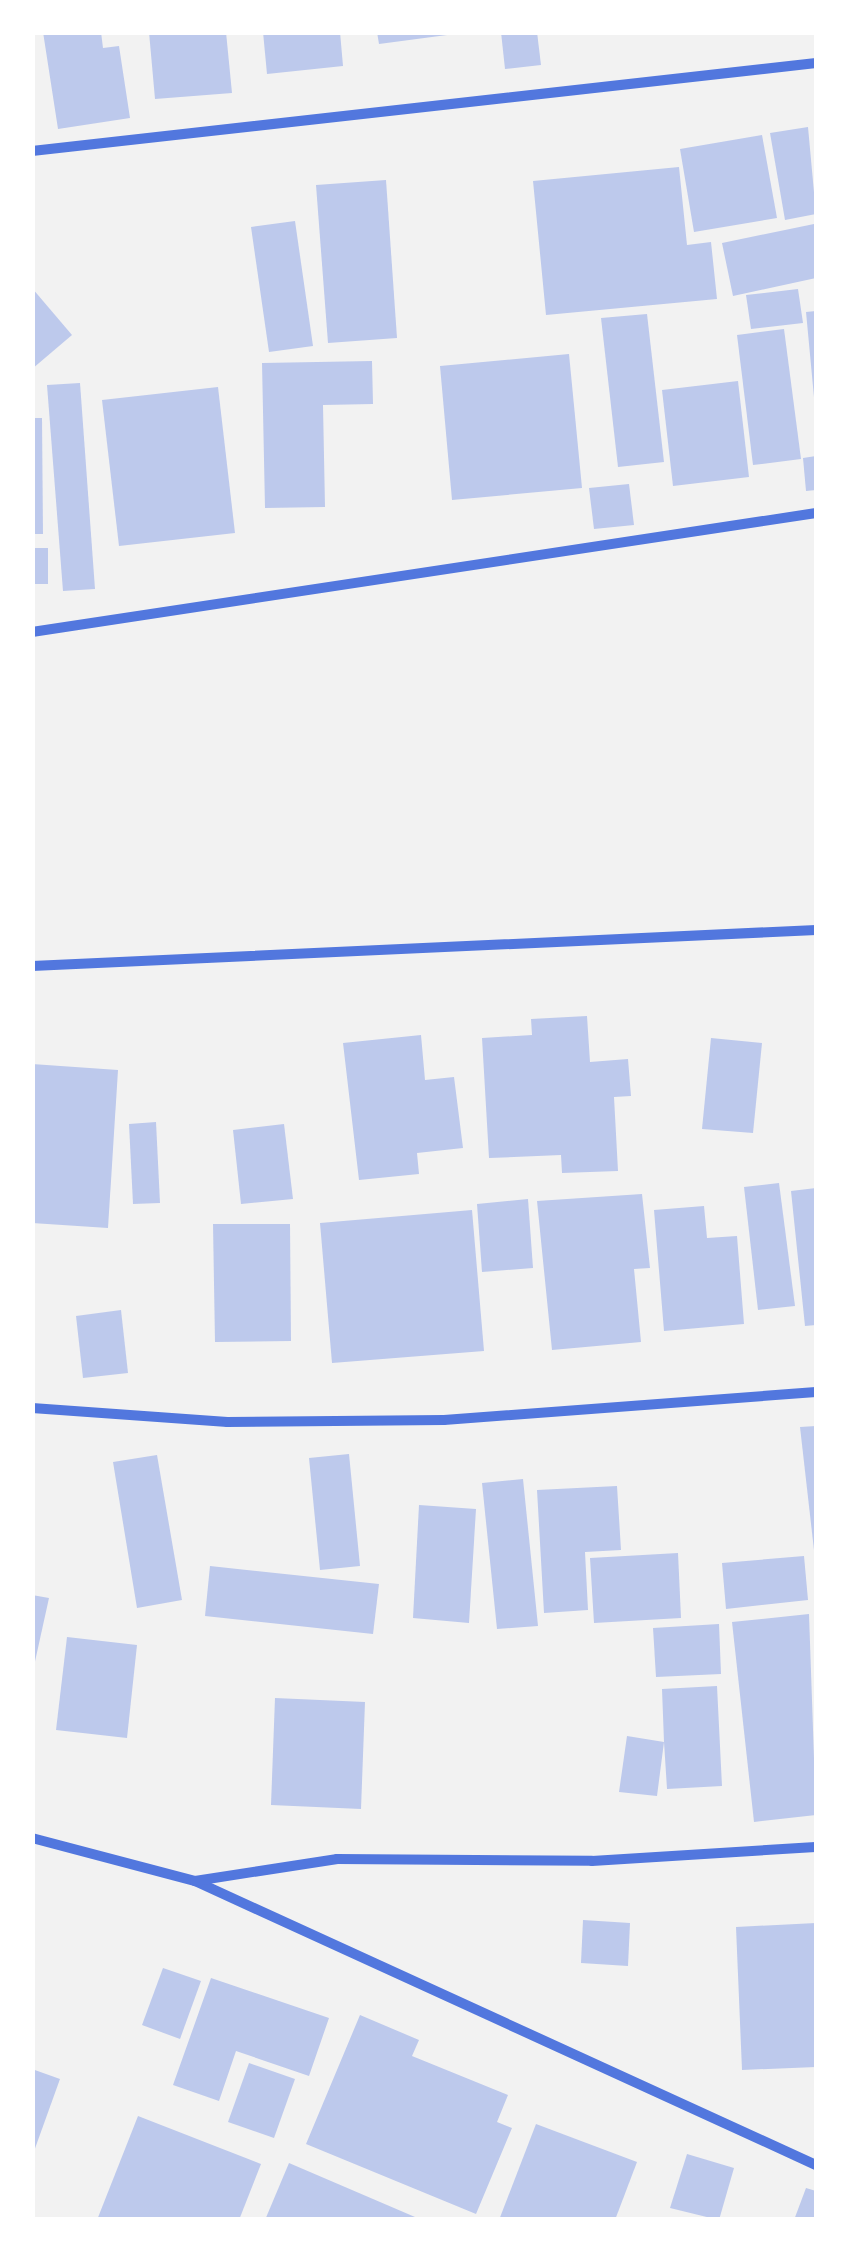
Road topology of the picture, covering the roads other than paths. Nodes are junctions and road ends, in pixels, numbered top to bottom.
1 (816, 62) edge
2 (32, 151) edge
3 (816, 513) edge
4 (32, 632) edge
5 (816, 930) edge
6 (32, 966) edge
7 (816, 1392) edge
8 (32, 1408) edge
9 (32, 1838) edge
10 (816, 1847) edge
11 (195, 1882) junction
12 (816, 2165) edge

1 - 2 street
3 - 4 street
5 - 6 street
7 - 8 street
9 - 11 street
10 - 11 street
11 - 12 street

